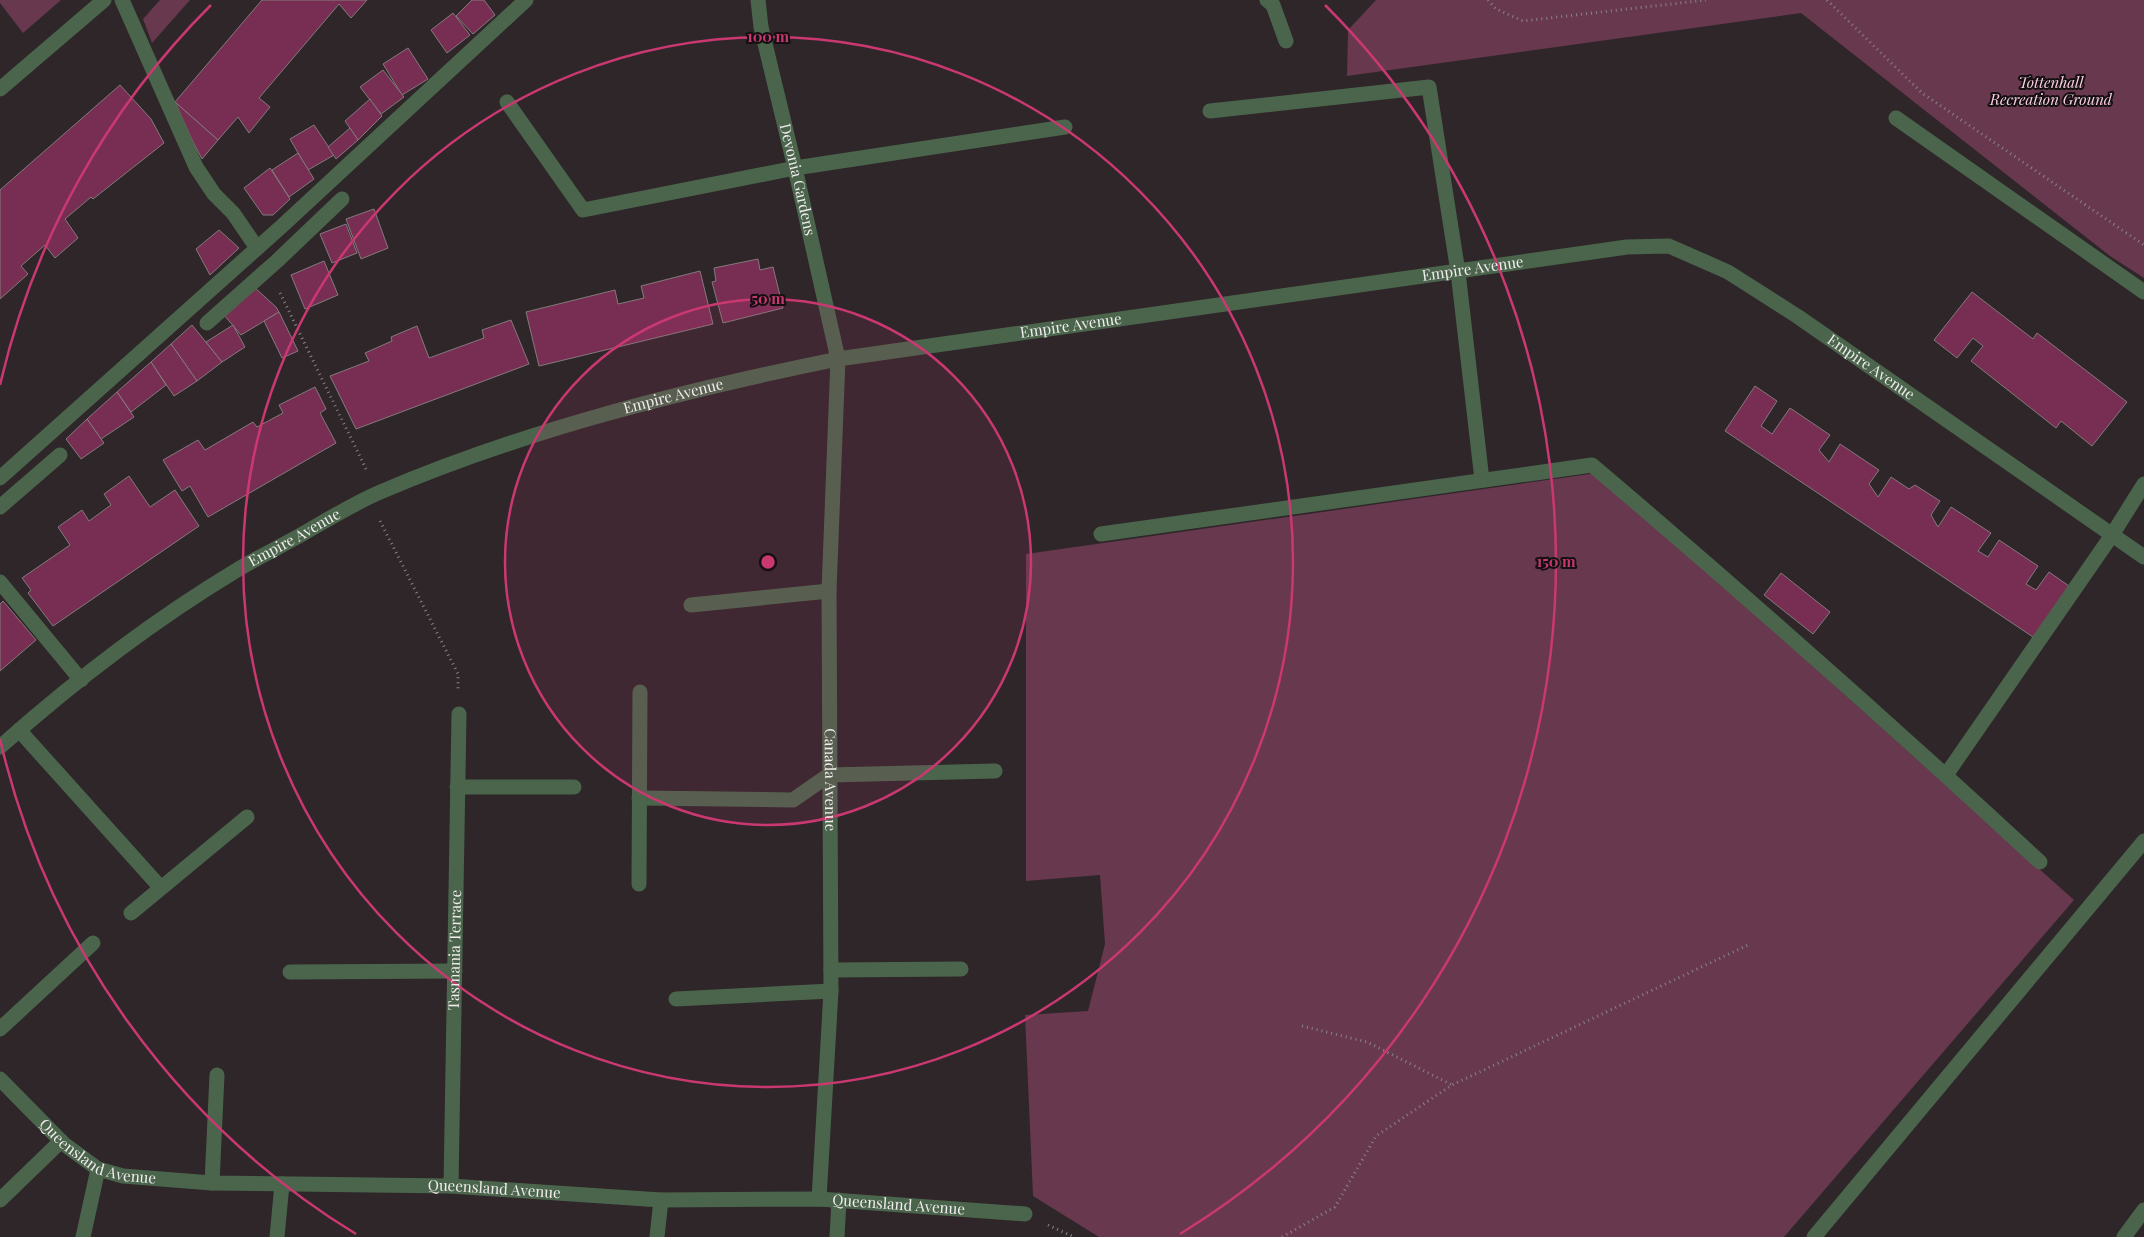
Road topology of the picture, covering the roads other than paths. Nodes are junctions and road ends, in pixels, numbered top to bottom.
1 (104, 0) edge
2 (122, 0) edge
3 (526, 0) edge
4 (758, 0) edge
5 (1267, 0) edge
6 (1286, 41) dead end
7 (1, 85) edge
8 (507, 102) dead end
9 (1210, 110) dead end
10 (1896, 118) dead end
11 (1065, 127) dead end
12 (795, 168) junction
13 (342, 199) dead end
14 (257, 248) junction
15 (1458, 272) junction
16 (2144, 292) edge
17 (206, 323) dead end
18 (838, 359) junction
19 (60, 454) dead end
20 (0, 478) edge
21 (1482, 480) junction
22 (2144, 484) edge
23 (0, 507) edge
24 (1101, 534) dead end
25 (2112, 535) junction
26 (2144, 557) edge
27 (0, 582) edge
28 (829, 592) junction
29 (691, 605) dead end
30 (81, 680) junction
31 (640, 692) dead end
32 (459, 714) road end
33 (20, 730) junction
34 (0, 747) edge
35 (995, 771) dead end
36 (829, 775) junction
37 (1946, 775) junction
38 (457, 787) junction
39 (574, 787) dead end
40 (639, 798) junction
41 (247, 817) dead end
42 (2144, 841) edge
43 (2040, 862) dead end
44 (639, 884) dead end
45 (161, 888) junction
46 (131, 913) dead end
47 (93, 943) dead end
48 (961, 969) dead end
49 (831, 970) junction
50 (455, 971) junction
51 (290, 972) dead end
52 (831, 991) junction
53 (676, 998) dead end
54 (0, 1029) edge
55 (217, 1075) dead end
56 (0, 1079) edge
57 (61, 1141) junction
58 (98, 1169) junction
59 (212, 1183) junction
60 (282, 1184) junction
61 (451, 1186) junction
62 (819, 1199) junction
63 (0, 1200) edge
64 (661, 1200) junction
65 (840, 1200) junction
66 (2144, 1210) edge
67 (1025, 1214) dead end
68 (83, 1237) edge
69 (277, 1237) edge
70 (657, 1237) edge
71 (837, 1237) edge
72 (1814, 1237) edge
73 (2124, 1237) edge

1 - 7 street
2 - 14 street
3 - 14 street
4 - 12 street, Devonia Gardens
5 - 6 street
8 - 12 street
9 - 15 street
10 - 16 street
11 - 12 street
12 - 18 street, Devonia Gardens
13 - 17 street
14 - 20 street
15 - 18 street, Empire Avenue
15 - 21 street
15 - 25 street, Empire Avenue
18 - 28 street, Canada Avenue
18 - 30 street, Empire Avenue
19 - 23 street
21 - 24 street
21 - 37 street
22 - 25 street
25 - 26 street, Empire Avenue
25 - 37 street
27 - 30 street
28 - 29 street
28 - 36 street, Canada Avenue
30 - 33 street, Empire Avenue
31 - 40 street
32 - 38 street, Tasmania Terrace
33 - 34 street, Empire Avenue
33 - 45 street
35 - 36 street
36 - 40 street
36 - 49 street, Canada Avenue
37 - 43 street
38 - 39 street
38 - 50 street, Tasmania Terrace
40 - 44 street
41 - 45 street
42 - 72 street
45 - 46 street
47 - 54 street
48 - 49 street
49 - 52 street, Canada Avenue
50 - 51 street
50 - 61 street, Tasmania Terrace
52 - 53 street
52 - 62 street, Canada Avenue
55 - 59 street
56 - 57 street, Queensland Avenue
57 - 58 street, Queensland Avenue
57 - 63 street
58 - 59 street, Queensland Avenue
58 - 68 street
59 - 60 street, Queensland Avenue
60 - 61 street, Queensland Avenue
60 - 69 street
61 - 64 street, Queensland Avenue
62 - 64 street, Queensland Avenue
62 - 65 street, Queensland Avenue
64 - 70 street
65 - 67 street, Queensland Avenue
65 - 71 street
66 - 73 street

